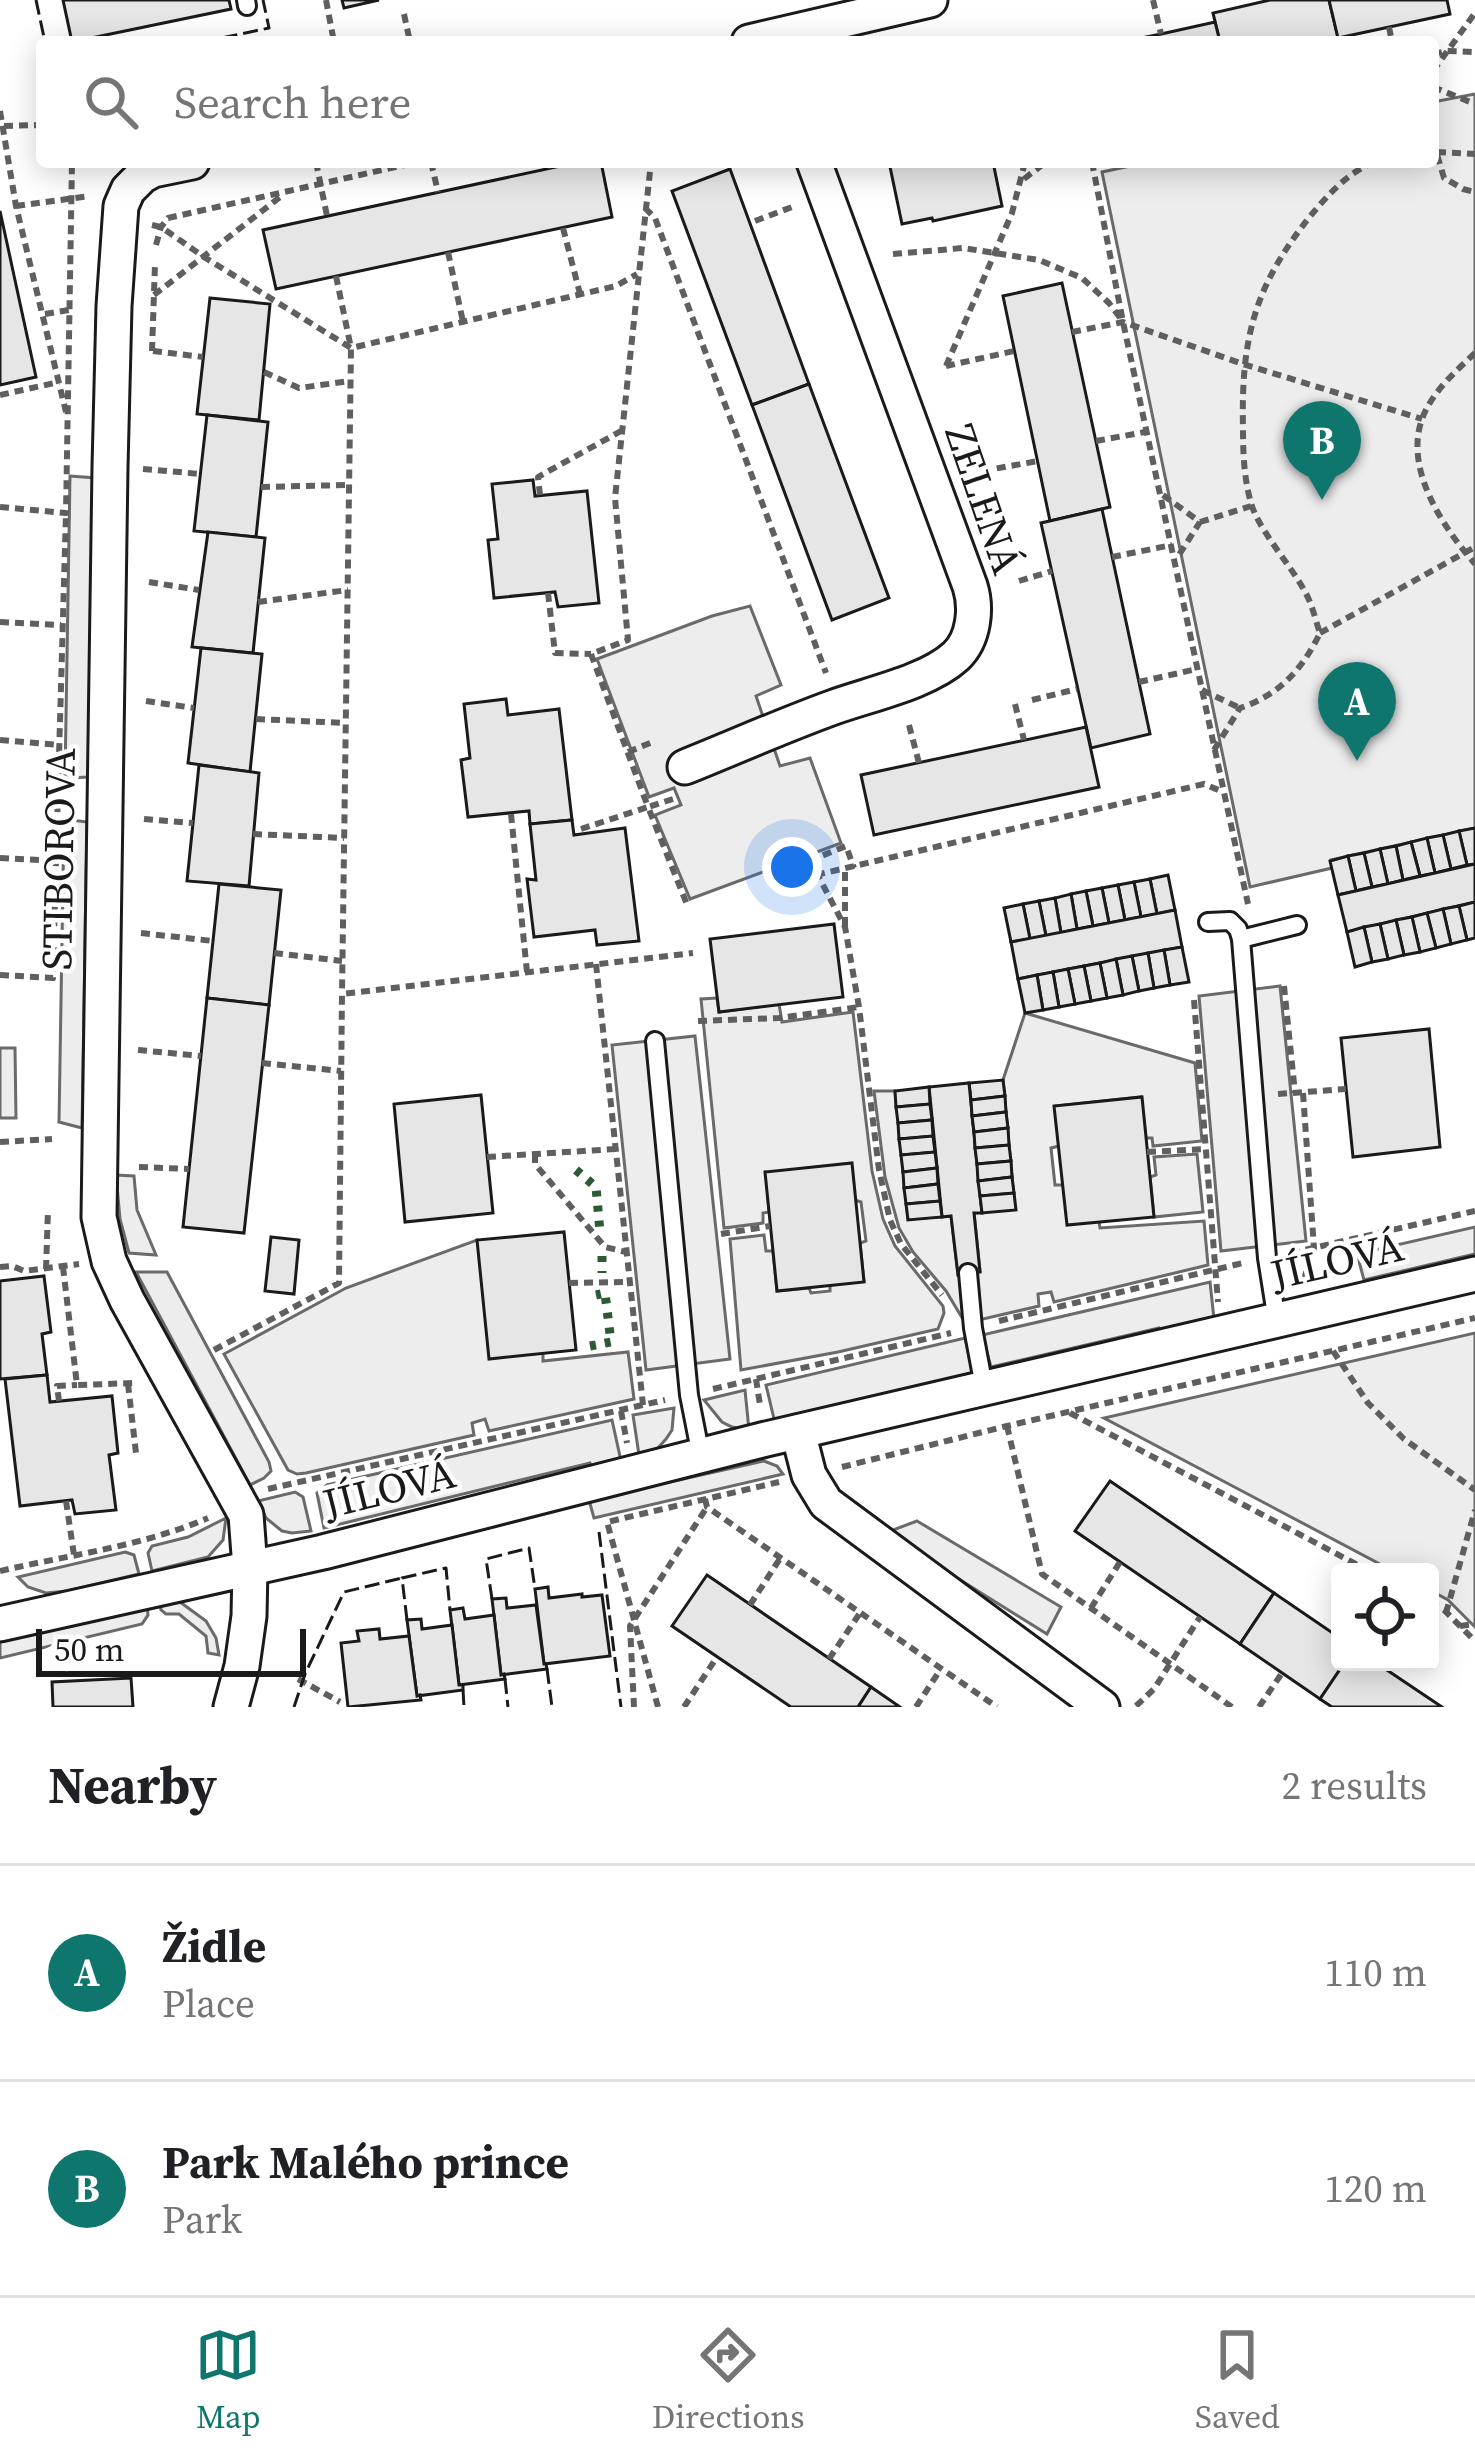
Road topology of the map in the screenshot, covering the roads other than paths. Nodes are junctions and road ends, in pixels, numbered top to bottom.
1 (930, 0) edge
2 (780, 36) edge
3 (163, 168) edge
4 (816, 168) edge
5 (682, 782) road end
6 (1208, 922) dead end
7 (1297, 925) dead end
8 (1241, 939) junction
9 (655, 1041) dead end
10 (968, 1274) dead end
11 (1475, 1274) edge
12 (1277, 1321) junction
13 (984, 1387) junction
14 (799, 1432) junction
15 (701, 1456) junction
16 (250, 1568) junction
17 (0, 1624) edge
18 (231, 1707) edge
19 (1102, 1707) edge

1 - 2 street
3 - 16 street, STIBOROVA
4 - 5 street, ZELENÁ
6 - 8 lane
7 - 8 lane
8 - 12 lane
9 - 15 lane
10 - 13 lane
11 - 12 street, JÍLOVÁ
12 - 13 street, JÍLOVÁ
13 - 14 street, JÍLOVÁ
14 - 15 street, JÍLOVÁ
14 - 19 street
15 - 16 street, JÍLOVÁ
16 - 17 street, JÍLOVÁ
16 - 18 street, STIBOROVA

